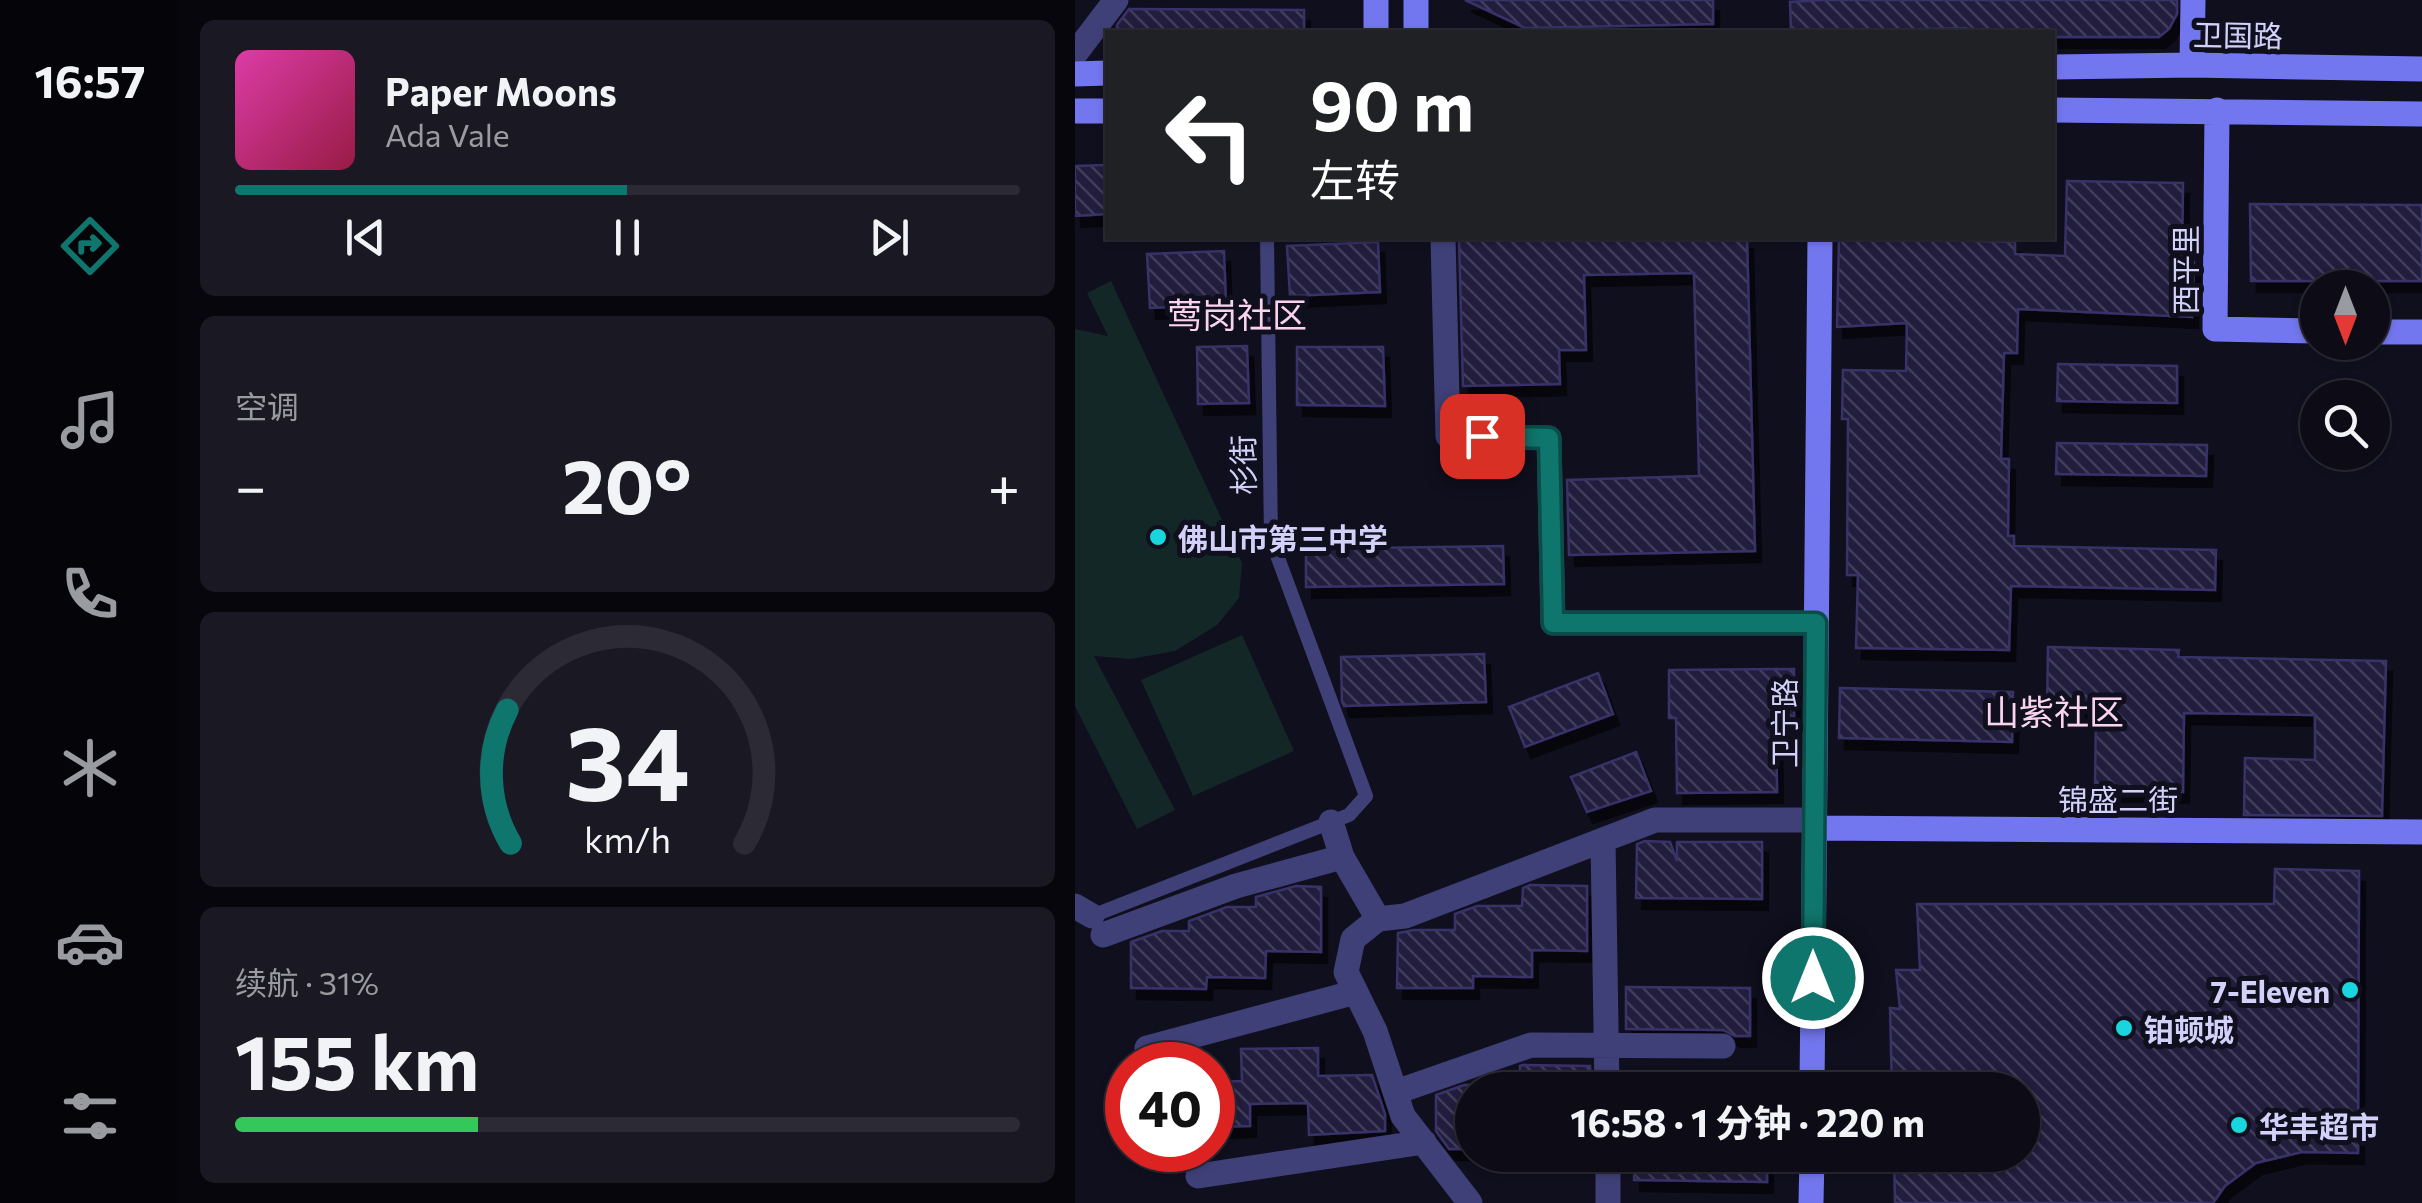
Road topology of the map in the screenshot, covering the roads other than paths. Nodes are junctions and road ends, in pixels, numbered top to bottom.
1 (1116, 0) edge
2 (1376, 0) edge
3 (1417, 0) edge
4 (2193, 0) edge
5 (1375, 30) edge
6 (1417, 30) edge
7 (1075, 54) edge
8 (2192, 65) junction
9 (2055, 67) edge
10 (2422, 69) edge
11 (1105, 73) edge
12 (1075, 74) edge
13 (2055, 110) edge
14 (2217, 110) junction
15 (1075, 111) edge
16 (1105, 111) edge
17 (2422, 114) edge
18 (1267, 240) edge
19 (1443, 240) edge
20 (1820, 240) edge
21 (2300, 331) edge
22 (2390, 332) edge
23 (2422, 332) edge
24 (1816, 623) junction
25 (1331, 822) junction
26 (1815, 824) junction
27 (2422, 832) edge
28 (1603, 841) junction
29 (1342, 857) junction
30 (1090, 919) edge
31 (1379, 919) junction
32 (1356, 992) junction
33 (1169, 1042) edge
34 (1606, 1044) junction
35 (1723, 1046) dead end
36 (1607, 1072) edge
37 (1812, 1072) edge
38 (1395, 1092) junction
39 (1424, 1142) junction
40 (1607, 1172) edge
41 (1812, 1172) edge
42 (1198, 1176) dead end
43 (1470, 1203) edge
44 (1608, 1203) edge
45 (1811, 1203) edge

1 - 7 street
2 - 5 street
3 - 6 street
4 - 8 street
8 - 9 street, 卫国路
8 - 10 street, 卫国路
11 - 12 street
13 - 14 street
14 - 17 street
14 - 21 street, 西平里
15 - 16 street
18 - 25 lane, 杉街
19 - 24 street
20 - 24 street, 卫宁路
22 - 23 street
24 - 26 street, 卫宁路
25 - 29 street
25 - 30 lane
26 - 27 street, 锦盛二街
26 - 28 street
26 - 37 street, 卫宁路
28 - 31 street
28 - 34 street
29 - 30 street
29 - 31 street
31 - 32 street
32 - 33 street
32 - 38 street
34 - 35 street
34 - 36 street
34 - 38 street
38 - 39 street
39 - 42 street
39 - 43 street
40 - 44 street
41 - 45 street

